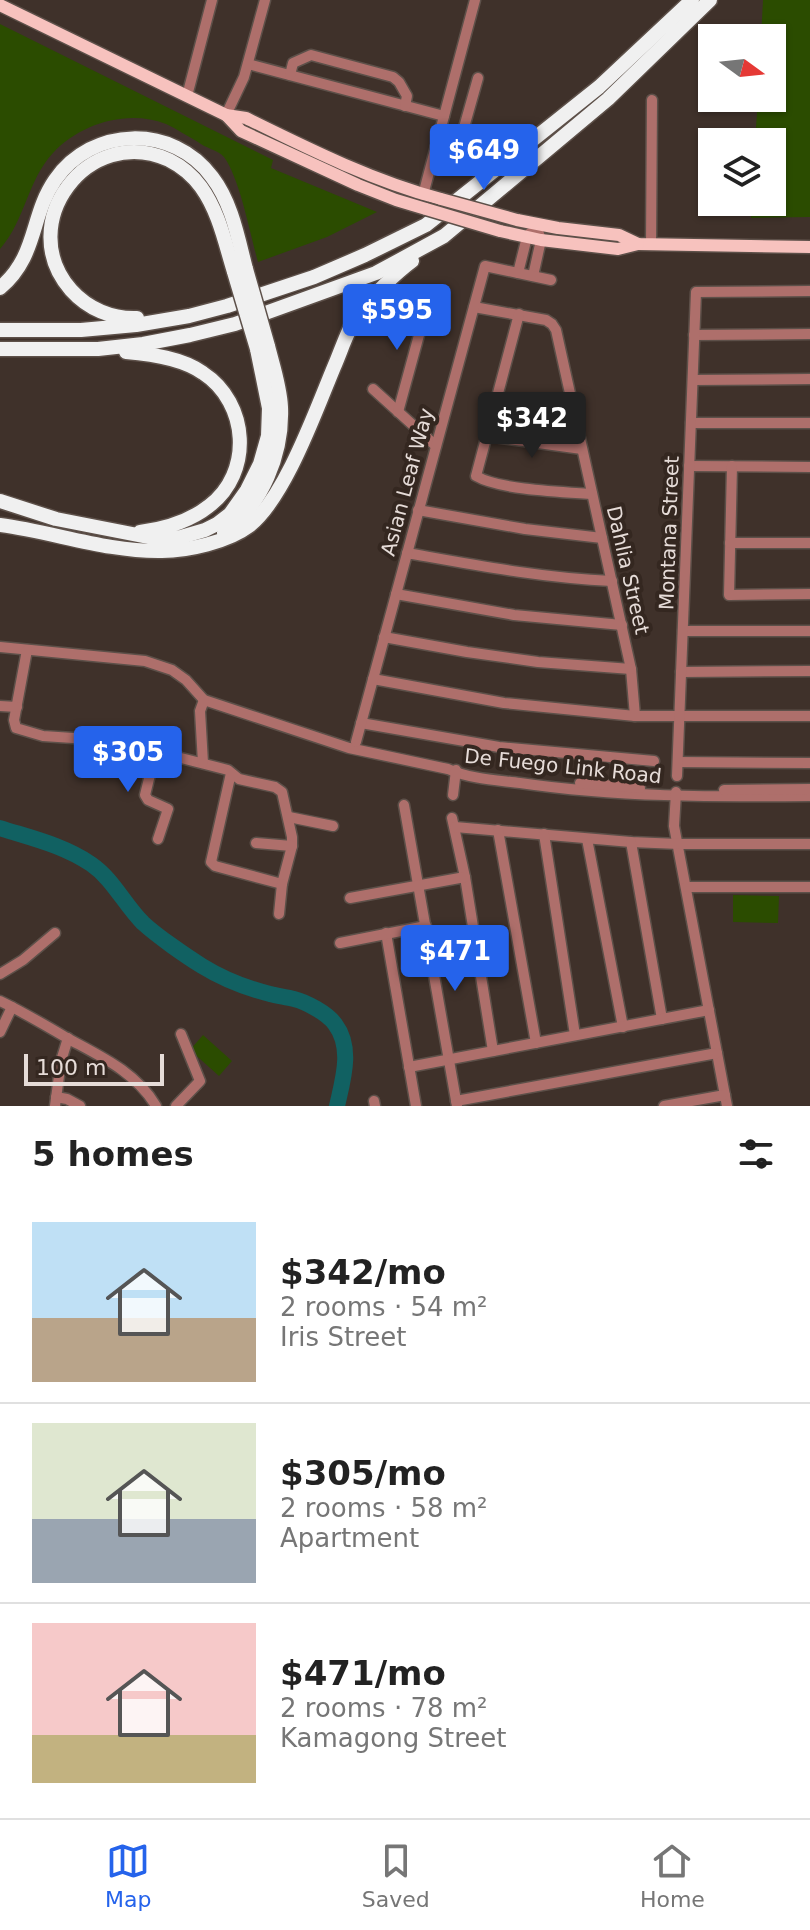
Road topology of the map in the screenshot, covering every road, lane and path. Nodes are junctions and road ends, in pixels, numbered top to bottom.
1 (212, 0) edge
2 (265, 0) edge
3 (475, 0) edge
4 (692, 0) edge
5 (710, 0) edge
6 (0, 5) edge
7 (248, 64) junction
8 (290, 75) junction
9 (478, 78) dead end
10 (187, 96) junction
11 (652, 100) dead end
12 (405, 106) junction
13 (226, 115) junction
14 (444, 116) junction
15 (436, 146) junction
16 (423, 195) junction
17 (536, 225) junction
18 (444, 236) junction
19 (527, 237) junction
20 (541, 240) junction
21 (644, 244) junction
22 (810, 247) edge
23 (240, 271) junction
24 (518, 273) junction
25 (533, 276) junction
26 (551, 280) dead end
27 (0, 288) edge
28 (810, 291) edge
29 (428, 302) dead end
30 (474, 307) junction
31 (519, 314) junction
32 (189, 316) junction
33 (0, 330) edge
34 (810, 334) edge
35 (694, 335) junction
36 (263, 347) junction
37 (0, 349) edge
38 (98, 349) junction
39 (810, 379) edge
40 (693, 380) junction
41 (373, 389) dead end
42 (398, 412) junction
43 (691, 423) junction
44 (810, 423) edge
45 (487, 436) junction
46 (436, 446) junction
47 (582, 449) junction
48 (689, 466) junction
49 (732, 466) junction
50 (810, 467) edge
51 (592, 494) junction
52 (0, 501) edge
53 (418, 510) junction
54 (0, 525) edge
55 (122, 532) junction
56 (602, 538) junction
57 (730, 543) junction
58 (810, 543) edge
59 (202, 545) junction
60 (407, 553) junction
61 (612, 581) junction
62 (396, 594) junction
63 (810, 594) edge
64 (622, 625) junction
65 (683, 631) junction
66 (810, 631) edge
67 (384, 637) junction
68 (0, 647) edge
69 (27, 650) junction
70 (631, 669) junction
71 (810, 671) edge
72 (681, 672) junction
73 (373, 679) junction
74 (204, 700) junction
75 (0, 706) edge
76 (17, 707) junction
77 (635, 716) junction
78 (679, 716) junction
79 (810, 716) edge
80 (361, 723) junction
81 (103, 741) junction
82 (356, 742) dead end
83 (156, 750) junction
84 (654, 761) dead end
85 (678, 762) junction
86 (203, 763) junction
87 (810, 763) edge
88 (95, 764) dead end
89 (453, 770) junction
90 (231, 773) junction
91 (677, 776) dead end
92 (810, 789) edge
93 (676, 794) junction
94 (453, 795) dead end
95 (810, 796) edge
96 (404, 805) dead end
97 (289, 817) junction
98 (333, 826) dead end
99 (498, 830) junction
100 (544, 834) junction
101 (158, 839) dead end
102 (587, 839) junction
103 (631, 842) junction
104 (256, 843) dead end
105 (679, 844) junction
106 (810, 844) edge
107 (292, 846) junction
108 (465, 877) junction
109 (282, 884) junction
110 (419, 885) junction
111 (686, 887) junction
112 (810, 887) edge
113 (350, 898) dead end
114 (279, 914) dead end
115 (426, 926) junction
116 (55, 933) dead end
117 (386, 933) junction
118 (340, 943) dead end
119 (0, 974) edge
120 (0, 1001) edge
121 (12, 1007) junction
122 (709, 1010) junction
123 (662, 1019) junction
124 (623, 1027) junction
125 (0, 1032) edge
126 (181, 1034) dead end
127 (575, 1035) junction
128 (68, 1038) junction
129 (536, 1043) junction
130 (493, 1051) junction
131 (717, 1053) junction
132 (449, 1059) junction
133 (409, 1067) junction
134 (56, 1102) edge
135 (726, 1102) edge
136 (457, 1104) edge
137 (80, 1106) edge
138 (156, 1106) edge
139 (176, 1106) edge
140 (416, 1106) edge
141 (664, 1106) edge

1 - 10 street
2 - 7 street
3 - 14 street
4 - 32 highway
5 - 18 highway
6 - 10 main road
7 - 8 street
7 - 13 street
8 - 12 street
8 - 12 street
9 - 15 street
10 - 13 main road
11 - 21 street
12 - 14 street
13 - 16 main road
13 - 19 main road, bridge
14 - 15 street
15 - 16 street
16 - 17 main road, bridge
17 - 19 street
17 - 20 street
17 - 21 main road
18 - 38 highway
18 - 59 highway
19 - 20 main road
19 - 24 street
20 - 21 main road
20 - 25 street
21 - 22 main road
23 - 27 highway
23 - 32 highway
23 - 36 highway, bridge
24 - 25 street, Asian Leaf Way
24 - 30 street, Asian Leaf Way
25 - 26 street, Asian Leaf Way
28 - 35 street, Montana Street
29 - 42 street
30 - 31 street, Dahlia Street
30 - 46 street, Asian Leaf Way
31 - 45 street
31 - 47 street, Dahlia Street
32 - 33 highway
34 - 35 street
35 - 40 street, Montana Street
36 - 55 highway
36 - 59 highway
37 - 38 highway
38 - 55 highway
39 - 40 street
40 - 43 street, Montana Street
41 - 42 street
42 - 46 street
43 - 44 street
43 - 48 street, Montana Street
45 - 47 street
45 - 51 street
46 - 53 street, Asian Leaf Way
47 - 51 street, Dahlia Street
48 - 49 street
48 - 65 street, Montana Street
49 - 50 street
49 - 57 street
51 - 56 street, Dahlia Street
52 - 55 highway
53 - 56 street
53 - 60 street, Asian Leaf Way
54 - 59 highway
56 - 61 street, Dahlia Street
57 - 58 street
57 - 63 street
60 - 61 street
60 - 62 street, Asian Leaf Way
61 - 64 street, Dahlia Street
62 - 64 street
62 - 67 street, Asian Leaf Way
64 - 70 street, Dahlia Street
65 - 66 street
65 - 72 street, Montana Street
67 - 70 street
67 - 73 street, Asian Leaf Way
68 - 69 street, De Fuego Link Road
69 - 74 street, De Fuego Link Road
69 - 76 street
70 - 77 street, Dahlia Street
71 - 72 street
72 - 78 street, Montana Street
73 - 77 street
73 - 80 street, Asian Leaf Way
74 - 86 street
74 - 89 street, De Fuego Link Road
75 - 76 street
76 - 81 street
77 - 78 street
78 - 79 street
78 - 85 street, Montana Street
80 - 82 street, Asian Leaf Way
80 - 84 street
81 - 83 street
81 - 88 street
83 - 86 street
83 - 101 street
85 - 87 street
85 - 91 street, Montana Street
86 - 90 street
89 - 93 street, De Fuego Link Road
89 - 94 street
90 - 97 street
90 - 109 street
92 - 93 street
93 - 95 street
93 - 105 street
96 - 110 street
97 - 98 street
97 - 107 street
99 - 100 street
99 - 108 street
99 - 129 street
100 - 102 street
100 - 127 street
102 - 103 street
102 - 124 street
103 - 105 street
103 - 123 street
104 - 107 street
105 - 106 street
105 - 111 street
107 - 109 street
108 - 110 street
108 - 130 street
109 - 114 street
110 - 113 street
110 - 115 street
111 - 112 street
111 - 122 street
115 - 117 street
115 - 132 street
116 - 119 street
117 - 118 street
117 - 133 street
120 - 121 street
121 - 125 street
121 - 128 street
122 - 123 street
122 - 131 street
123 - 124 street
124 - 127 street
126 - 139 street
127 - 129 street
128 - 134 street
128 - 138 street
129 - 130 street
130 - 132 street
131 - 135 street
131 - 136 street
132 - 133 street
132 - 136 street
133 - 140 street
134 - 137 street
135 - 141 street

